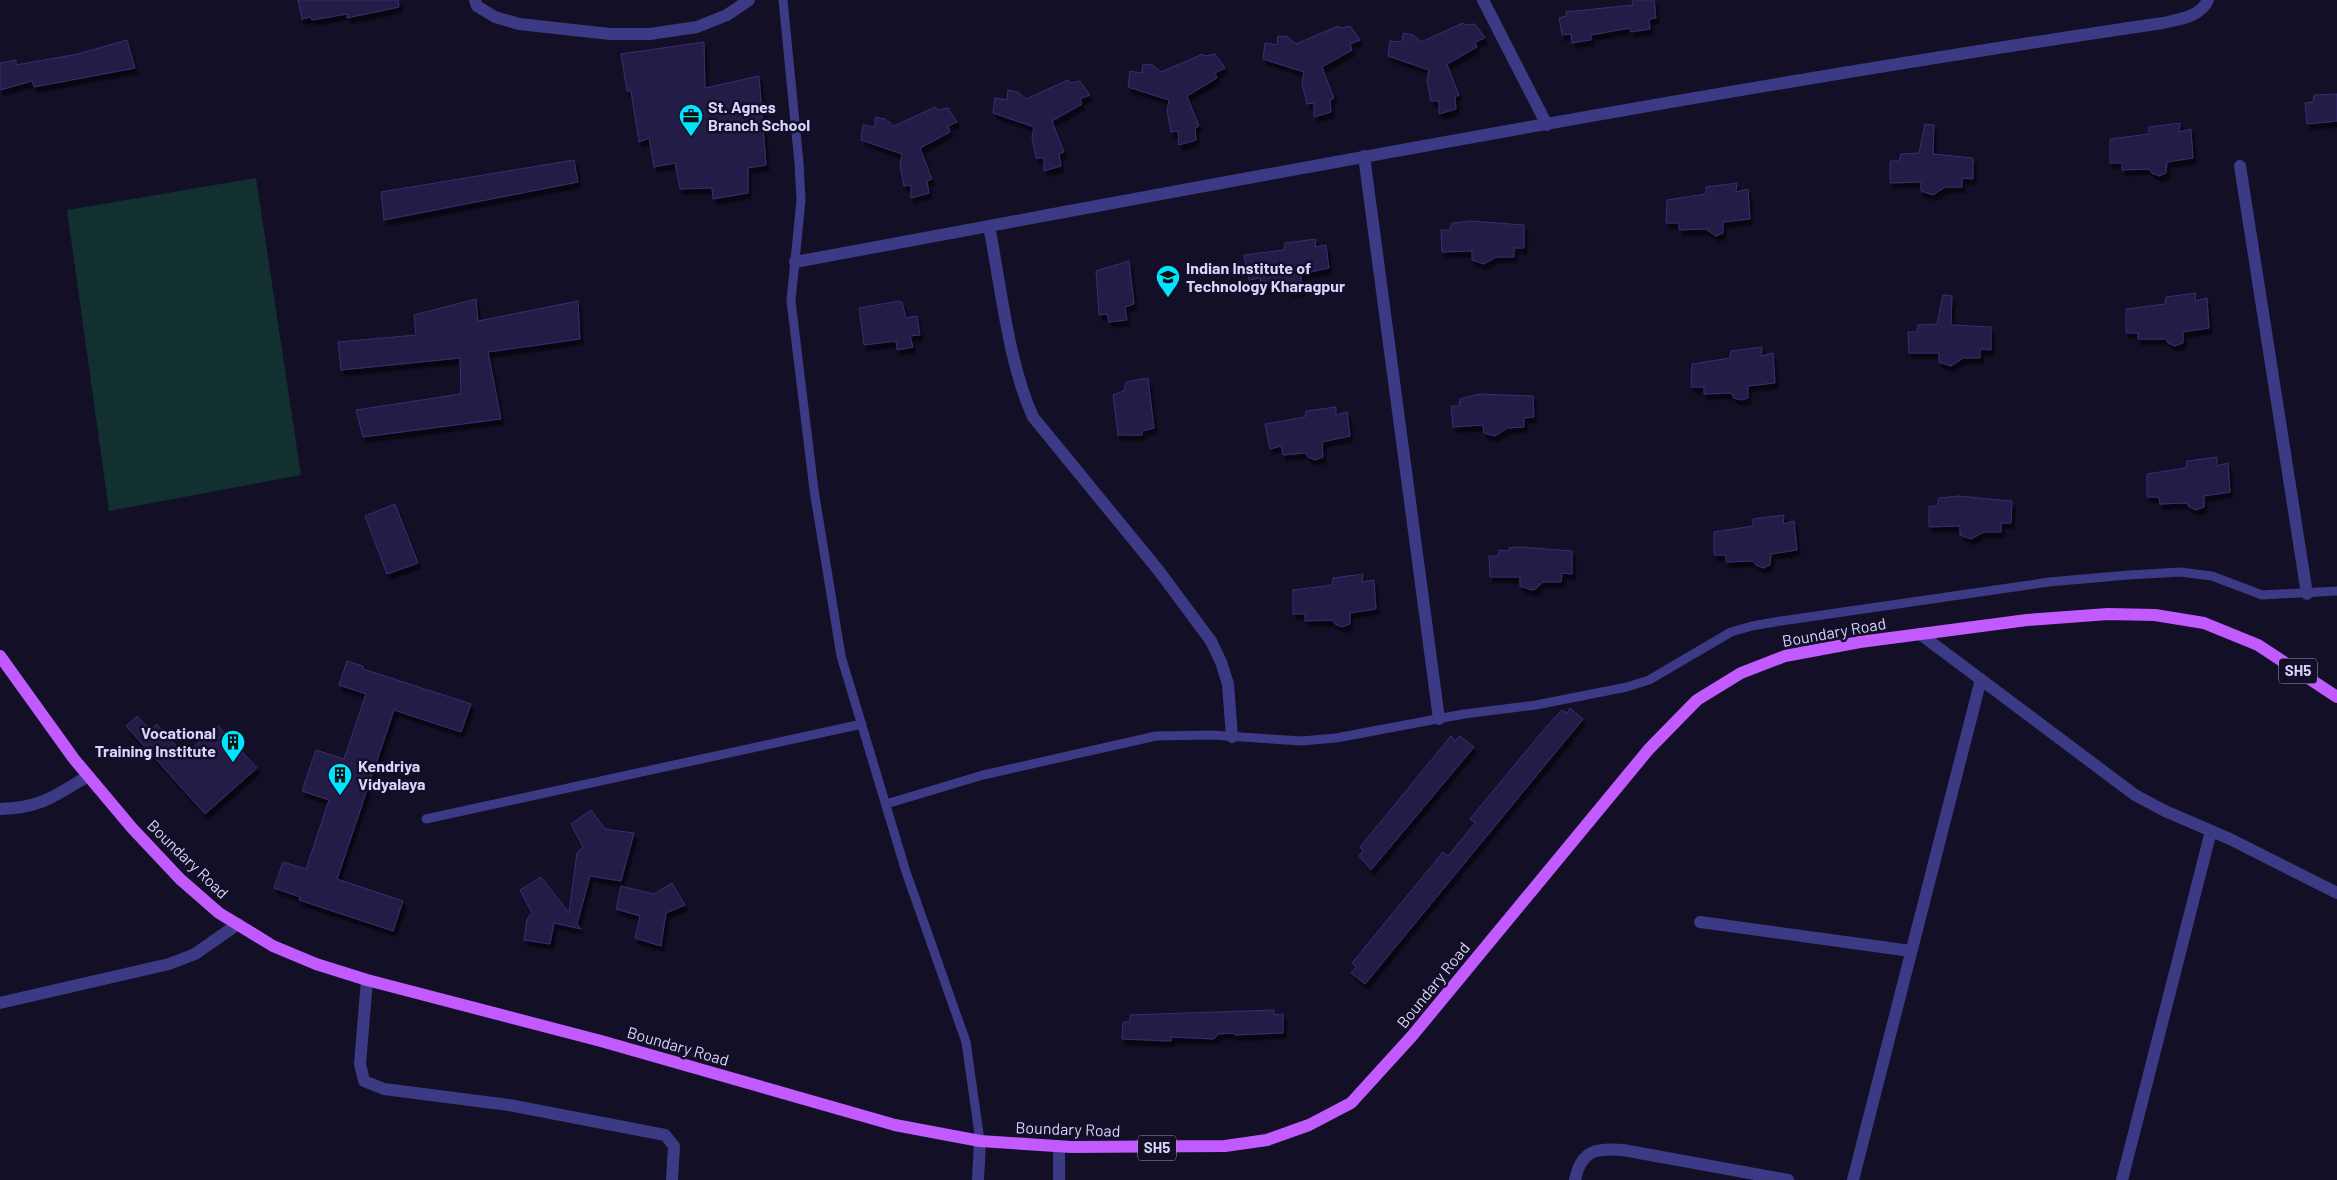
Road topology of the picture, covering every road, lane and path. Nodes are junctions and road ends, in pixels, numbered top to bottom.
1 (475, 0) edge
2 (749, 0) edge
3 (783, 0) edge
4 (1483, 0) edge
5 (2208, 0) edge
6 (1547, 125) junction
7 (1364, 156) junction
8 (2240, 166) dead end
9 (989, 226) junction
10 (795, 262) junction
11 (2337, 591) edge
12 (2307, 594) junction
13 (1920, 634) junction
14 (0, 656) edge
15 (1981, 679) junction
16 (2337, 697) edge
17 (1439, 719) junction
18 (862, 724) junction
19 (1232, 737) junction
20 (88, 776) junction
21 (886, 804) junction
22 (0, 809) edge
23 (426, 818) dead end
24 (2211, 831) junction
25 (2337, 893) edge
26 (1700, 922) dead end
27 (238, 924) junction
28 (1911, 951) junction
29 (366, 980) junction
30 (0, 1003) edge
31 (980, 1141) junction
32 (1059, 1147) junction
33 (672, 1180) edge
34 (978, 1180) edge
35 (1059, 1180) edge
36 (1575, 1180) edge
37 (1788, 1180) edge
38 (1853, 1180) edge
39 (2122, 1180) edge

1 - 2 street
3 - 10 lane
4 - 6 street
5 - 6 street
6 - 7 street
7 - 9 street
7 - 17 street
8 - 12 street
9 - 10 street
9 - 19 street
10 - 18 lane
11 - 12 lane
12 - 17 lane
13 - 15 street
13 - 16 main road, Boundary Road / SH5
13 - 32 main road, Boundary Road / SH5
14 - 20 main road, Boundary Road / SH5
15 - 24 street
15 - 28 street
17 - 19 lane
18 - 21 lane
18 - 23 lane
19 - 21 lane
20 - 22 street
20 - 27 main road, Boundary Road / SH5
21 - 31 lane
24 - 25 street
24 - 39 street
26 - 28 street
27 - 29 main road, Boundary Road / SH5
27 - 30 street
28 - 38 street
29 - 31 main road, Boundary Road / SH5
29 - 33 street
31 - 32 main road, Boundary Road / SH5
31 - 34 street
32 - 35 street
36 - 37 street

